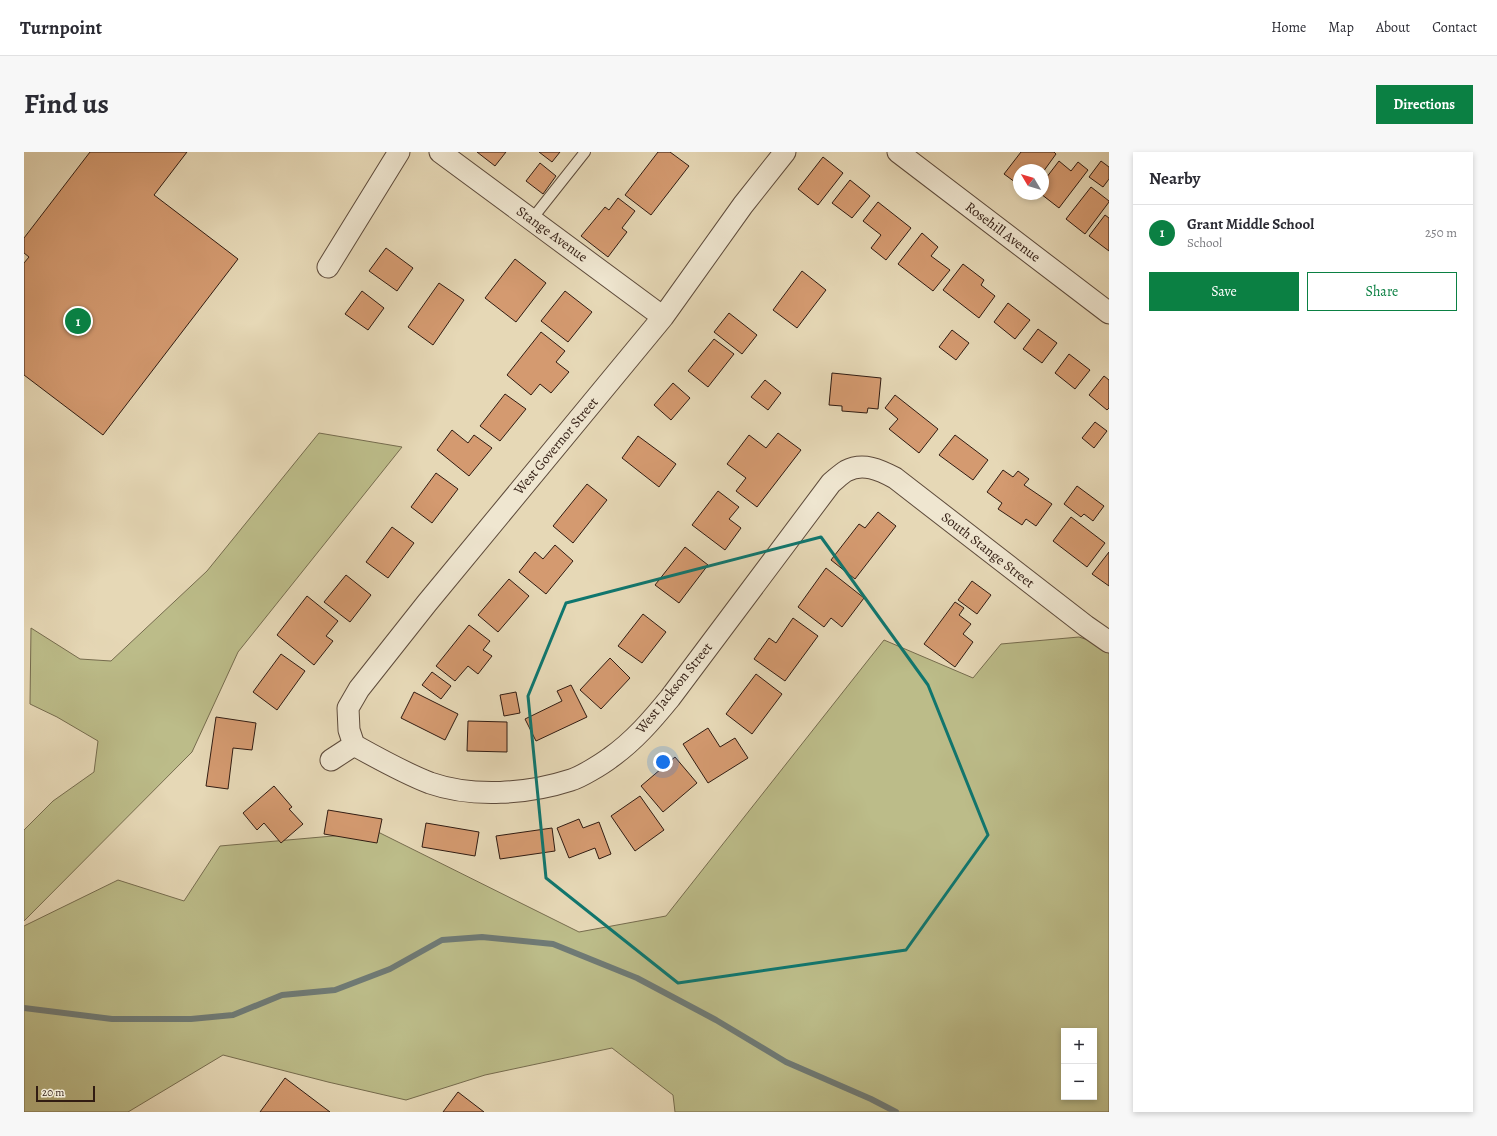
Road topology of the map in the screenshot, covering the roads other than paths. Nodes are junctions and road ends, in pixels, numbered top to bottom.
1 (399, 152) edge
2 (440, 152) edge
3 (585, 152) edge
4 (785, 152) edge
5 (898, 152) edge
6 (532, 219) junction
7 (328, 267) dead end
8 (1109, 313) edge
9 (663, 317) junction
10 (864, 467) joint
11 (1109, 642) edge
12 (354, 745) junction
13 (331, 760) dead end

1 - 7 street
2 - 6 street, Stange Avenue
3 - 6 lane
4 - 9 street, West Governor Street
5 - 8 street, Rosehill Avenue
6 - 9 street, Stange Avenue
9 - 12 street, West Governor Street
10 - 11 street, South Stange Street
10 - 12 street, West Jackson Street
12 - 13 street

